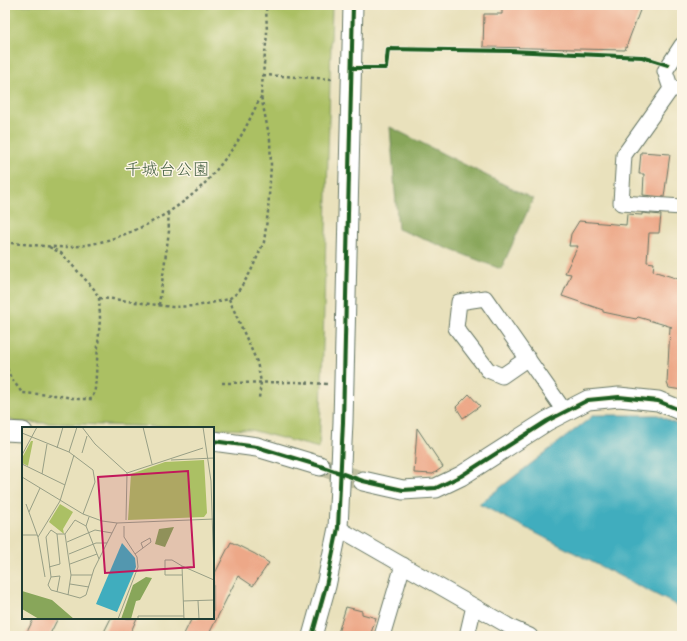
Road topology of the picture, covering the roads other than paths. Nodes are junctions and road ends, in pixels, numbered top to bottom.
1 (353, 5) edge
2 (682, 45) edge
3 (677, 89) edge
4 (682, 207) edge
5 (528, 358) junction
6 (682, 411) edge
7 (566, 412) junction
8 (5, 432) edge
9 (22, 432) edge
10 (214, 441) edge
11 (320, 466) tunnel mouth
12 (363, 481) tunnel mouth
13 (338, 528) junction
14 (403, 565) junction
15 (474, 606) junction
16 (312, 636) edge
17 (382, 636) edge
18 (467, 636) edge
19 (530, 636) edge

1 - 13 street
2 - 3 street
3 - 4 street
5 - 5 street
5 - 7 street
6 - 7 street
7 - 12 street
8 - 9 street
10 - 11 street
13 - 14 street
13 - 16 street
14 - 15 street
14 - 17 street
15 - 18 street
15 - 19 street

